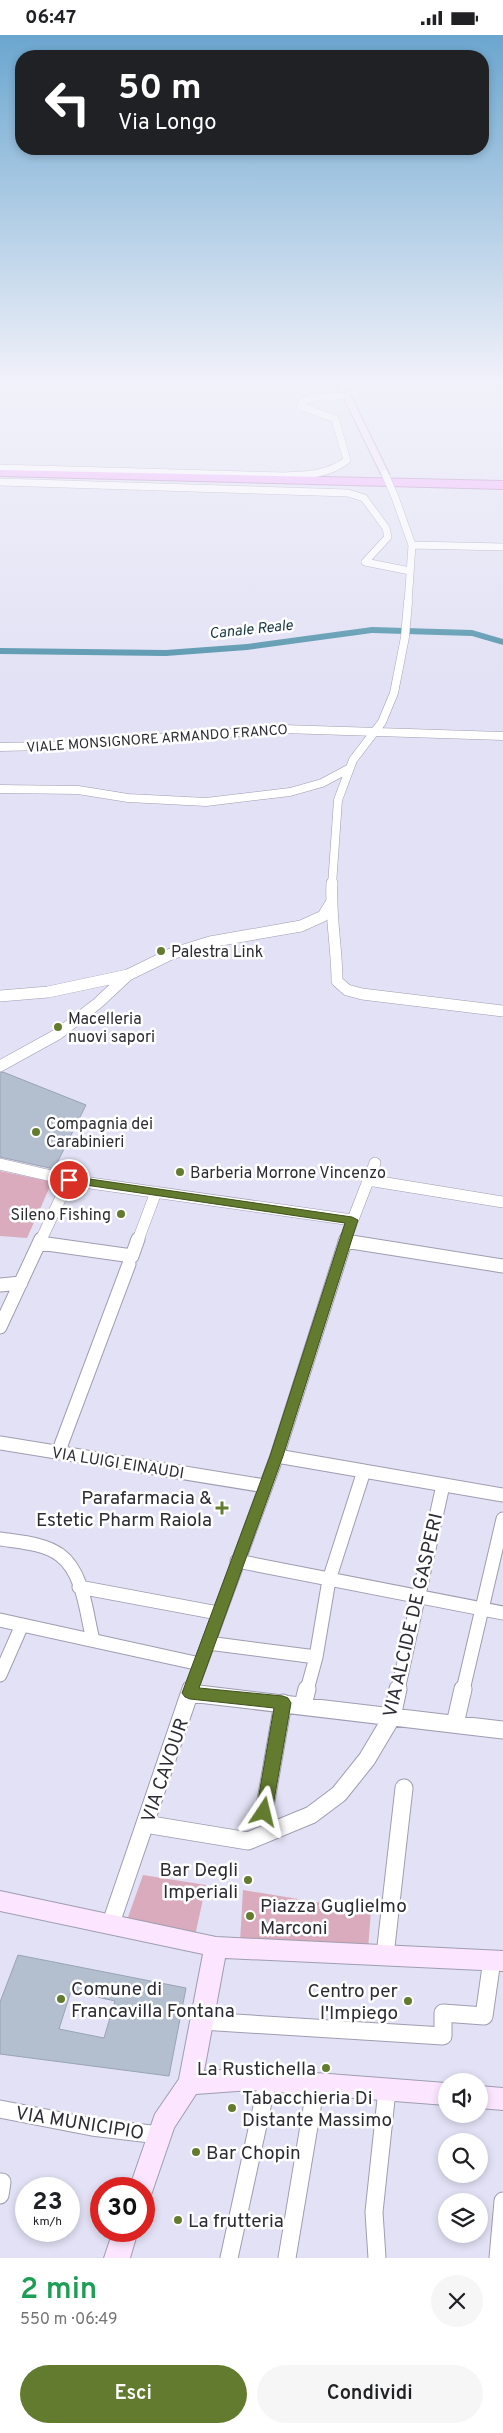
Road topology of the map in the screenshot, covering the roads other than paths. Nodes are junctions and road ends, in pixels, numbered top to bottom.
1 (100, 484) edge
2 (269, 484) edge
3 (386, 484) edge
4 (389, 484) edge
5 (503, 487) edge
6 (412, 545) junction
7 (503, 547) edge
8 (410, 571) junction
9 (374, 734) junction
10 (503, 736) edge
11 (0, 747) edge
12 (350, 768) junction
13 (0, 789) edge
14 (331, 903) junction
15 (128, 975) junction
16 (0, 995) edge
17 (503, 1011) edge
18 (0, 1066) edge
19 (375, 1163) dead end
20 (0, 1164) edge
21 (69, 1180) junction
22 (368, 1180) junction
23 (156, 1192) junction
24 (503, 1203) edge
25 (352, 1220) junction
26 (345, 1241) junction
27 (40, 1243) junction
28 (129, 1264) dead end
29 (503, 1265) edge
30 (21, 1283) junction
31 (0, 1285) edge
32 (0, 1326) edge
33 (0, 1443) edge
34 (58, 1453) junction
35 (276, 1456) junction
36 (364, 1471) junction
37 (443, 1485) junction
38 (265, 1486) junction
39 (503, 1495) edge
40 (503, 1519) edge
41 (0, 1539) edge
42 (237, 1561) junction
43 (329, 1580) junction
44 (79, 1587) junction
45 (418, 1598) junction
46 (483, 1609) junction
47 (218, 1613) junction
48 (503, 1613) edge
49 (0, 1620) edge
50 (22, 1625) junction
51 (93, 1640) junction
52 (208, 1643) junction
53 (316, 1657) junction
54 (200, 1664) junction
55 (0, 1675) edge
56 (190, 1693) junction
57 (283, 1703) junction
58 (303, 1705) junction
59 (392, 1717) junction
60 (455, 1724) junction
61 (503, 1730) edge
62 (404, 1788) dead end
63 (145, 1824) junction
64 (272, 1831) junction
65 (0, 1901) edge
66 (111, 1923) junction
67 (216, 1947) junction
68 (385, 1955) junction
69 (498, 1960) edge
70 (202, 2021) junction
71 (268, 2079) junction
72 (190, 2083) junction
73 (316, 2084) junction
74 (387, 2089) junction
75 (438, 2093) edge
76 (488, 2098) edge
77 (503, 2099) edge
78 (0, 2109) edge
79 (159, 2135) junction
80 (145, 2177) edge
81 (0, 2182) edge
82 (0, 2195) edge
83 (503, 2201) edge
84 (122, 2242) edge
85 (117, 2258) edge
86 (229, 2258) edge
87 (287, 2258) edge
88 (377, 2258) edge
89 (498, 2258) edge

1 - 8 street
2 - 5 highway
3 - 5 highway
4 - 6 street, bridge
6 - 7 street
6 - 8 street
8 - 9 street
9 - 10 street, VIALE MONSIGNORE ARMANDO FRANCO
9 - 11 street, VIALE MONSIGNORE ARMANDO FRANCO
9 - 12 street
12 - 13 street
12 - 14 street
14 - 15 street
14 - 17 street
15 - 16 street
15 - 18 street
19 - 22 street, VIA CAVOUR
20 - 21 street
21 - 23 street
21 - 27 street
22 - 24 street
22 - 25 street, VIA CAVOUR
23 - 25 street
23 - 27 street
25 - 26 street, VIA CAVOUR
26 - 29 street
26 - 35 street, VIA CAVOUR
27 - 30 street
28 - 34 street
30 - 31 street
30 - 32 street
33 - 34 street, VIA LUIGI EINAUDI
34 - 38 street, VIA LUIGI EINAUDI
35 - 36 street
35 - 38 street, VIA CAVOUR
36 - 37 street
36 - 43 street
37 - 39 street
37 - 45 street, VIA ALCIDE DE GASPERI
38 - 42 street, VIA CAVOUR
40 - 46 street
41 - 44 street
42 - 43 street
42 - 47 street, VIA CAVOUR
43 - 45 street
43 - 53 street
44 - 47 street
44 - 51 street
45 - 46 street
45 - 59 street, VIA ALCIDE DE GASPERI
46 - 48 street
46 - 60 street
47 - 52 street, VIA CAVOUR
49 - 50 street
50 - 51 street
50 - 55 street
51 - 54 street
52 - 53 street
52 - 54 street, VIA CAVOUR
53 - 58 street
54 - 56 street, VIA CAVOUR
56 - 57 street
56 - 63 street, VIA CAVOUR
57 - 58 street
57 - 64 street
58 - 59 street
59 - 60 street
59 - 64 street, VIA ALCIDE DE GASPERI
60 - 61 street
62 - 68 street
63 - 64 street, VIA ALCIDE DE GASPERI
63 - 66 street, VIA CAVOUR
65 - 66 street
66 - 67 street
67 - 68 street
67 - 70 street
68 - 69 street
69 - 70 street
70 - 72 street
71 - 72 street
71 - 73 street
71 - 86 street
72 - 79 street
73 - 74 street
73 - 87 street
74 - 75 street
74 - 88 street
76 - 77 street
78 - 79 street, VIA MUNICIPIO
79 - 80 street
81 - 82 street
83 - 89 street
84 - 85 street

